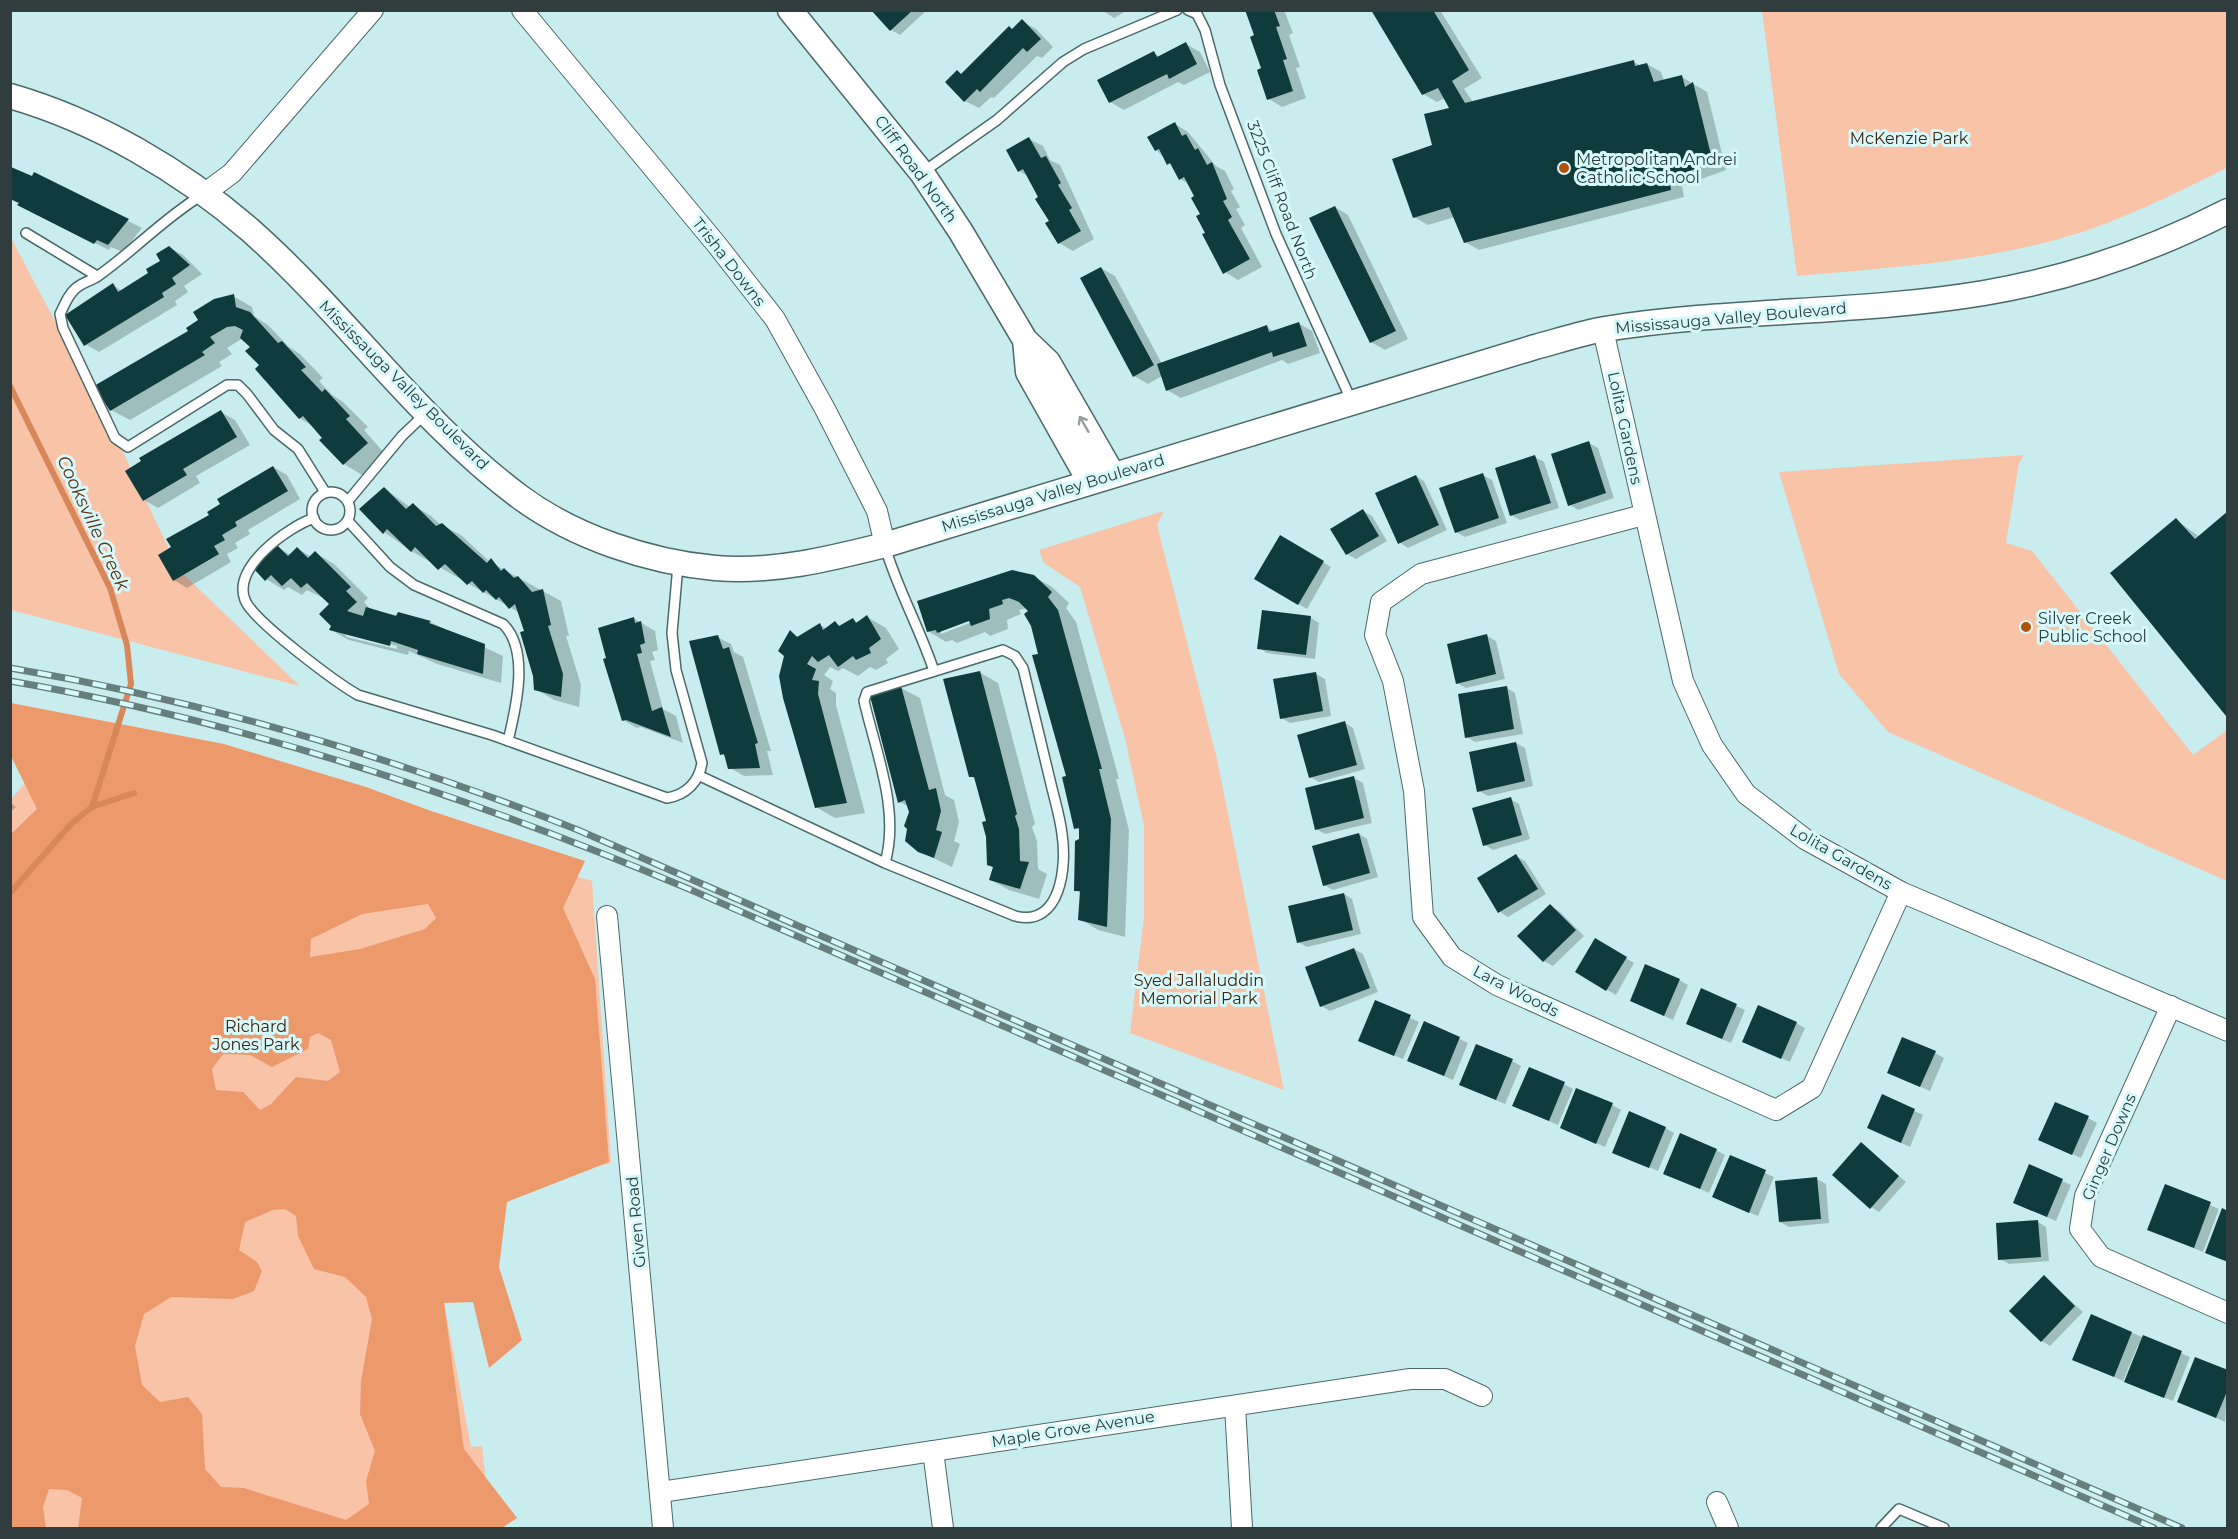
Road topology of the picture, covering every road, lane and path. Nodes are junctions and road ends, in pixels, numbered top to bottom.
1 (373, 10) edge
2 (522, 10) edge
3 (790, 10) edge
4 (1177, 10) edge
5 (1188, 10) edge
6 (10, 96) edge
7 (922, 173) junction
8 (205, 193) junction
9 (2228, 211) edge
10 (26, 233) dead end
11 (98, 276) junction
12 (1603, 330) junction
13 (1025, 340) junction
14 (1352, 402) junction
15 (427, 412) junction
16 (1113, 475) junction
17 (1090, 482) junction
18 (325, 492) junction
19 (348, 501) junction
20 (1643, 515) junction
21 (314, 518) junction
22 (348, 521) junction
23 (885, 545) junction
24 (679, 562) junction
25 (934, 671) junction
26 (508, 741) junction
27 (700, 776) junction
28 (885, 863) junction
29 (1901, 892) junction
30 (607, 916) dead end
31 (2171, 1006) junction
32 (2228, 1031) edge
33 (2228, 1313) edge
34 (1482, 1396) dead end
35 (1235, 1406) junction
36 (933, 1451) junction
37 (661, 1492) junction
38 (1717, 1502) dead end
39 (663, 1528) edge
40 (943, 1528) edge
41 (1242, 1528) edge
42 (1728, 1528) edge
43 (1881, 1528) edge
44 (1944, 1528) edge

1 - 8 street
2 - 23 street, Trisha Downs
3 - 7 street, Cliff Road North
4 - 7 lane
5 - 14 lane, 3225 Cliff Road North
6 - 8 street, Mississauga Valley Boulevard
7 - 13 street, Cliff Road North
8 - 11 lane
8 - 15 street, Mississauga Valley Boulevard
9 - 12 street, Mississauga Valley Boulevard
10 - 11 lane
11 - 18 lane
12 - 14 street, Mississauga Valley Boulevard
12 - 20 street, Lolita Gardens
16 -> 13 street, Cliff Road North
13 - 17 street, Cliff Road North
14 - 16 street, Mississauga Valley Boulevard
15 - 19 lane
15 - 24 street, Mississauga Valley Boulevard
16 - 17 street, Mississauga Valley Boulevard
17 - 23 street, Mississauga Valley Boulevard
18 - 19 lane
18 - 21 lane
19 - 22 lane
20 - 29 street, Lolita Gardens
20 - 29 street, Lara Woods
21 - 22 lane
21 - 26 lane
22 - 26 lane
23 - 24 street, Mississauga Valley Boulevard
23 - 25 lane
24 - 27 lane
25 - 28 lane
25 - 28 lane
26 - 27 lane
27 - 28 lane
29 - 31 street, Lolita Gardens
30 - 37 street, Given Road
31 - 32 street, Lolita Gardens
31 - 33 street, Ginger Downs
34 - 35 street, Maple Grove Avenue
35 - 36 street, Maple Grove Avenue
35 - 41 street
36 - 37 street, Maple Grove Avenue
36 - 40 street
37 - 39 street, Given Road
38 - 42 street
43 - 44 lane

